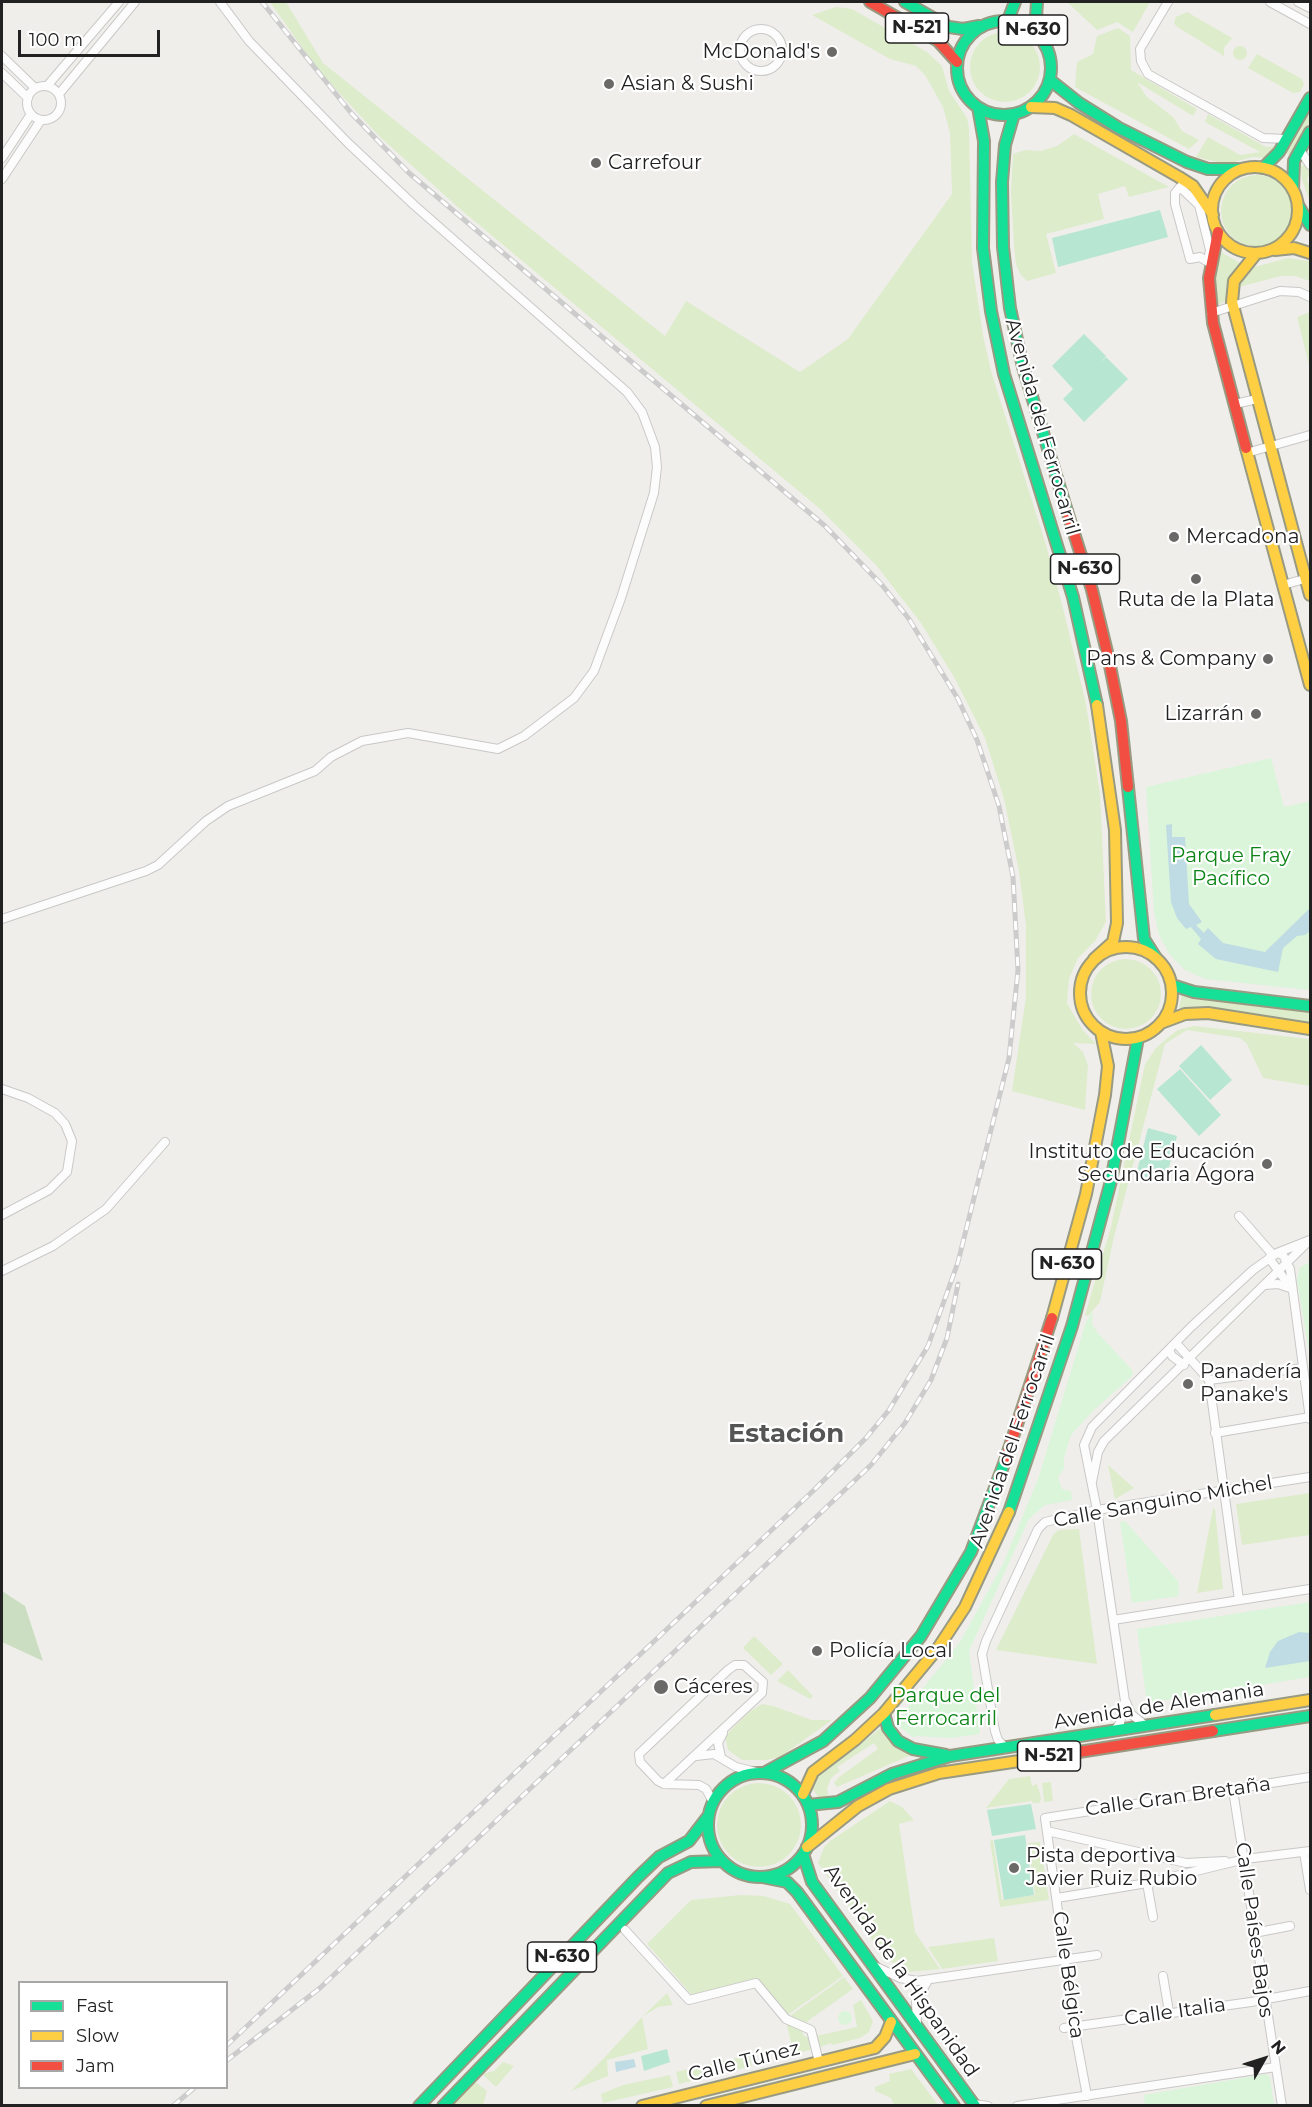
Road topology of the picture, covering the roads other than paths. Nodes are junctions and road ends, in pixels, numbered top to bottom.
1 (119, 2) edge
2 (135, 2) edge
3 (220, 2) edge
4 (870, 2) edge
5 (905, 2) edge
6 (1015, 2) edge
7 (1037, 2) edge
8 (1168, 2) edge
9 (1270, 2) edge
10 (1298, 2) edge
11 (1311, 8) edge
12 (1008, 20) junction
13 (1311, 24) edge
14 (981, 26) junction
15 (1035, 32) junction
16 (748, 34) joint
17 (2, 56) edge
18 (957, 62) junction
19 (2, 73) edge
20 (1050, 80) junction
21 (47, 86) junction
22 (35, 88) junction
23 (58, 94) junction
24 (28, 98) junction
25 (1311, 98) edge
26 (1031, 106) junction
27 (978, 107) junction
28 (31, 114) junction
29 (1014, 114) junction
30 (41, 120) junction
31 (1311, 132) edge
32 (1286, 139) junction
33 (1300, 150) junction
34 (2, 158) edge
35 (1311, 165) edge
36 (1263, 168) junction
37 (1242, 169) junction
38 (2, 179) edge
39 (1180, 187) joint
40 (1293, 189) junction
41 (1298, 204) junction
42 (1213, 215) junction
43 (1311, 225) edge
44 (1218, 232) junction
45 (1270, 251) junction
46 (1311, 253) edge
47 (1255, 255) junction
48 (1311, 297) edge
49 (1234, 304) junction
50 (1211, 311) junction
51 (1257, 399) junction
52 (1234, 404) junction
53 (1311, 435) edge
54 (1271, 447) junction
55 (1250, 452) junction
56 (1308, 578) edge
57 (1283, 585) junction
58 (1311, 595) edge
59 (1311, 685) edge
60 (2, 919) edge
61 (1156, 958) junction
62 (1094, 959) junction
63 (1172, 985) junction
64 (1311, 1006) edge
65 (1161, 1023) junction
66 (1311, 1029) edge
67 (1101, 1032) junction
68 (1138, 1038) junction
69 (2, 1089) edge
70 (165, 1142) dead end
71 (2, 1215) edge
72 (1239, 1216) dead end
73 (1310, 1240) edge
74 (1273, 1255) junction
75 (1288, 1264) junction
76 (1280, 1270) junction
77 (2, 1271) edge
78 (1265, 1285) junction
79 (1291, 1289) junction
80 (1176, 1343) junction
81 (1169, 1350) junction
82 (1191, 1357) junction
83 (1184, 1365) junction
84 (1305, 1372) edge
85 (1209, 1380) junction
86 (1310, 1418) edge
87 (1092, 1427) junction
88 (1215, 1433) junction
89 (1104, 1441) junction
90 (1311, 1477) edge
91 (1092, 1484) junction
92 (1224, 1490) junction
93 (1097, 1510) junction
94 (1311, 1589) edge
95 (1239, 1600) junction
96 (1113, 1620) junction
97 (1311, 1700) edge
98 (1125, 1701) junction
99 (884, 1713) junction
100 (1311, 1716) edge
101 (1146, 1726) junction
102 (724, 1730) junction
103 (1114, 1731) junction
104 (1007, 1749) junction
105 (950, 1756) junction
106 (694, 1757) junction
107 (721, 1757) junction
108 (686, 1764) junction
109 (761, 1772) junction
110 (1311, 1777) edge
111 (693, 1783) junction
112 (664, 1784) junction
113 (1233, 1790) junction
114 (803, 1794) junction
115 (713, 1802) junction
116 (808, 1805) junction
117 (709, 1815) junction
118 (1045, 1818) joint
119 (1047, 1831) junction
120 (805, 1851) junction
121 (1307, 1852) edge
122 (1245, 1859) junction
123 (722, 1861) junction
124 (762, 1877) junction
125 (1147, 1883) junction
126 (1310, 1890) edge
127 (1057, 1898) junction
128 (1153, 1917) dead end
129 (1290, 1926) dead end
130 (625, 1930) dead end
131 (1254, 1933) junction
132 (1097, 1955) dead end
133 (1065, 1960) junction
134 (871, 1963) junction
135 (1163, 1976) dead end
136 (928, 1980) junction
137 (1311, 1991) edge
138 (1264, 1999) junction
139 (1169, 2012) junction
140 (891, 2022) junction
141 (1074, 2026) junction
142 (1064, 2028) dead end
143 (918, 2029) junction
144 (855, 2053) junction
145 (915, 2054) junction
146 (819, 2062) junction
147 (1276, 2067) junction
148 (859, 2068) junction
149 (1087, 2096) junction
150 (646, 2105) edge
151 (975, 2105) edge
152 (419, 2106) edge
153 (443, 2106) edge
154 (706, 2106) edge
155 (954, 2106) edge
156 (988, 2106) edge
157 (1017, 2106) edge
158 (1282, 2106) edge

1 - 21 street
2 - 23 street
3 - 60 street
4 - 18 main road, N-521
5 - 14 main road, N-521
6 - 12 main road, N-630
7 - 15 main road, N-630
8 - 32 street
9 - 13 street
10 - 11 street
12 - 14 main road, N-630
12 - 15 main road, N-630
14 - 18 main road, N-630
15 - 20 main road, N-630
16 - 16 street
17 - 22 street
18 - 27 main road, N-630
19 - 24 street
20 - 26 main road
20 - 37 main road
21 - 22 street
21 - 23 street
22 - 24 street
23 - 30 street
24 - 28 street
25 - 32 main road
26 - 29 main road
26 - 42 main road
27 - 29 main road
27 - 62 main road, Avenida del Ferrocarril / N-630
28 - 30 street
28 - 34 street
29 - 61 main road, Avenida del Ferrocarril / N-630
30 - 38 street
31 - 33 main road
32 - 36 main road
33 - 35 street
33 - 40 main road
36 - 37 main road
36 - 40 main road
37 - 42 main road
39 - 39 street
40 - 41 main road
41 - 43 main road
41 - 45 main road
42 - 44 main road
44 - 47 main road
44 - 50 main road
45 - 46 main road
45 - 47 main road
47 - 49 main road
48 - 49 street
49 - 50 street
49 - 51 main road
50 - 52 main road
51 - 52 street
51 - 54 main road
52 - 55 main road
53 - 54 street
54 - 55 street
54 - 56 main road
55 - 57 main road
56 - 57 street
56 - 58 main road
57 - 59 main road
61 - 62 main road
61 - 63 main road, N-630
62 - 67 main road, N-630
63 - 64 main road
63 - 65 main road
65 - 66 main road
65 - 68 main road
67 - 68 main road
67 - 109 main road, Avenida del Ferrocarril / N-630
68 - 99 main road, Avenida del Ferrocarril / N-630
69 - 71 street
70 - 77 street
72 - 74 street
73 - 74 street
73 - 75 street
74 - 75 street
74 - 76 street
74 - 80 street
75 - 76 street
75 - 79 street
76 - 78 street
76 - 79 street
78 - 79 street
78 - 82 street
79 - 84 street
80 - 81 street
80 - 82 street
81 - 83 street
81 - 87 street
82 - 83 street
82 - 85 street
83 - 89 street
84 - 85 street
84 - 86 street
85 - 88 street
86 - 88 street
87 - 89 street
87 - 91 street
88 - 92 street
89 - 91 street
90 - 92 street, Calle Sanguino Michel
91 - 93 street
92 - 93 street, Calle Sanguino Michel
92 - 95 street
93 - 96 street
93 - 104 street, Calle Sanguino Michel
94 - 95 street
95 - 96 street
96 - 98 street
97 - 101 main road, Avenida de Alemania / N-521
98 - 101 street
98 - 103 street
99 - 105 main road
99 - 114 main road, Avenida del Ferrocarril / N-630
100 - 120 main road, Avenida de Alemania / N-521
101 - 103 main road, Avenida de Alemania / N-521
102 - 106 street
102 - 107 street
102 - 112 street
103 - 104 main road, Avenida de Alemania / N-521
104 - 105 main road, Avenida de Alemania / N-521
105 - 116 main road, Avenida de Alemania / N-521
106 - 107 street
106 - 108 street
107 - 109 street
108 - 111 street
108 - 112 street
109 - 114 main road
109 - 115 main road, N-630
110 - 113 street, Calle Gran Bretaña
111 - 112 street
111 - 115 street
113 - 118 street, Calle Gran Bretaña
113 - 122 street, Calle Países Bajos
114 - 116 main road
115 - 117 main road, N-630
116 - 120 main road
117 - 123 main road, N-630
117 - 152 main road, N-630
118 - 119 street, Calle Bélgica
119 - 122 street
119 - 127 street, Calle Bélgica
120 - 124 main road
120 - 134 main road, Avenida de la Hispanidad
121 - 122 street
121 - 126 street
122 - 125 street
122 - 131 street, Calle Países Bajos
123 - 124 main road
123 - 153 main road, N-630
124 - 140 main road, Avenida de la Hispanidad
125 - 127 street
125 - 128 street
127 - 133 street, Calle Bélgica
129 - 131 street
130 - 146 street
131 - 138 street, Calle Países Bajos
132 - 133 street
133 - 136 street
133 - 141 street, Calle Bélgica
134 - 136 street
134 - 143 main road, Avenida de la Hispanidad
135 - 139 street
136 - 143 street
137 - 138 street, Calle Italia
138 - 139 street, Calle Italia
138 - 147 street, Calle Países Bajos
139 - 141 street, Calle Italia
140 - 144 main road, Calle Túnez
140 - 145 main road, Avenida de la Hispanidad
141 - 142 street, Calle Italia
141 - 149 street, Calle Bélgica
143 - 151 main road, Avenida de la Hispanidad
144 - 146 main road, Calle Túnez
144 - 148 street
145 - 148 main road, Calle Túnez
145 - 155 main road, Avenida de la Hispanidad
146 - 150 main road, Calle Túnez
147 - 149 street
147 - 158 street, Calle Países Bajos
148 - 154 main road, Calle Túnez
149 - 157 street
151 - 156 street

